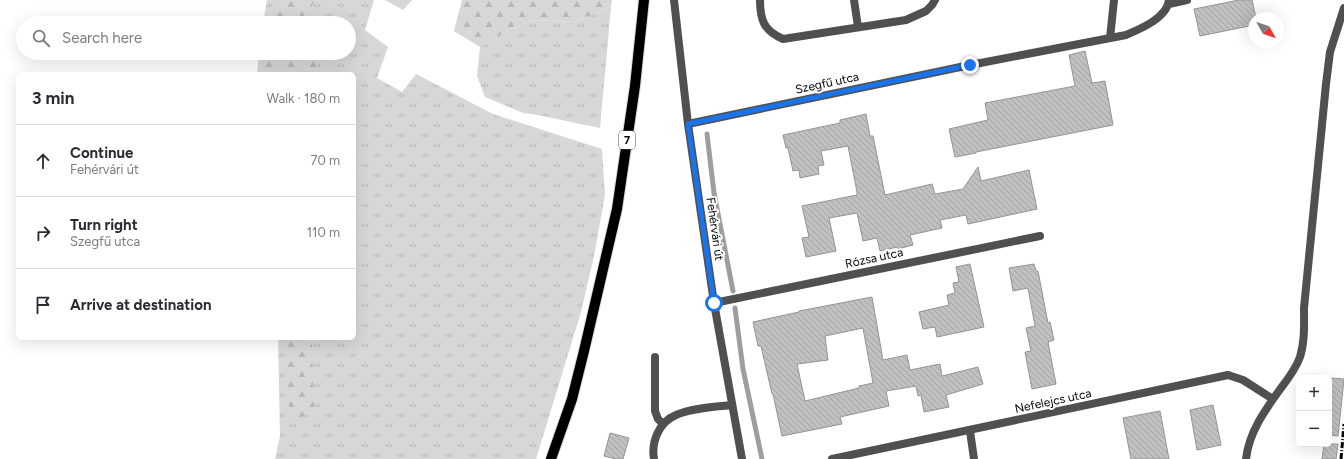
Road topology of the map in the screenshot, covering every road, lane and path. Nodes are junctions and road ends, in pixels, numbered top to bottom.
1 (644, 0) edge
2 (674, 0) edge
3 (760, 0) edge
4 (854, 0) edge
5 (934, 0) edge
6 (1114, 0) edge
7 (1187, 0) edge
8 (1169, 2) edge
9 (1344, 8) edge
10 (858, 27) junction
11 (1110, 38) junction
12 (688, 124) junction
13 (1040, 236) dead end
14 (714, 303) junction
15 (655, 357) dead end
16 (1273, 399) junction
17 (732, 405) junction
18 (663, 424) junction
19 (970, 431) junction
20 (551, 459) edge
21 (654, 459) edge
22 (742, 459) edge
23 (832, 459) edge
24 (974, 459) edge
25 (1246, 459) edge

1 - 20 main road, 7
2 - 12 street, Fehérvári út
3 - 10 street
4 - 10 street
5 - 10 street
6 - 11 street
7 - 8 street
8 - 11 street, Szegfű utca
9 - 16 street
11 - 12 street, Szegfű utca
12 - 14 street, Fehérvári út
13 - 14 street, Rózsa utca
14 - 17 street, Fehérvári út
15 - 18 street
16 - 19 street, Nefelejcs utca
16 - 25 street
17 - 18 street
17 - 22 street, Fehérvári út
18 - 21 street
19 - 23 street, Nefelejcs utca
19 - 24 street

